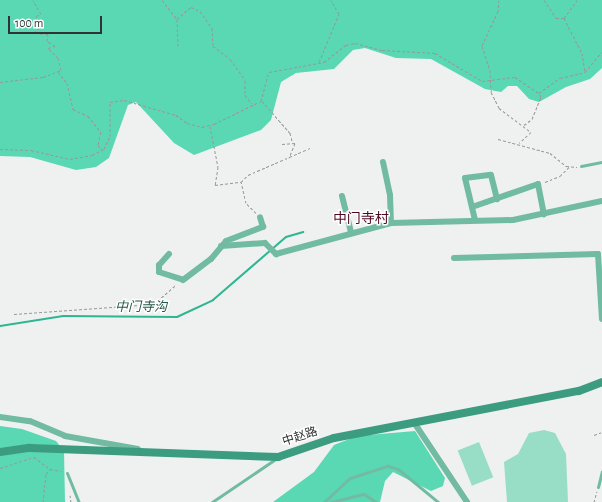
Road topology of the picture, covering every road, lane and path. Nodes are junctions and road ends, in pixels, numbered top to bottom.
1 (33, 0) edge
2 (162, 0) edge
3 (331, 0) edge
4 (499, 0) edge
5 (544, 0) edge
6 (577, 0) edge
7 (564, 18) junction
8 (177, 19) junction
9 (178, 46) dead end
10 (602, 52) edge
11 (318, 62) junction
12 (58, 71) junction
13 (585, 72) junction
14 (0, 82) edge
15 (492, 82) junction
16 (539, 93) junction
17 (261, 100) junction
18 (253, 104) junction
19 (210, 125) junction
20 (523, 126) junction
21 (498, 139) dead end
22 (292, 141) junction
23 (519, 143) junction
24 (282, 144) dead end
25 (310, 148) dead end
26 (0, 149) edge
27 (102, 150) junction
28 (289, 159) junction
29 (383, 162) dead end
30 (602, 162) edge
31 (581, 166) joint
32 (569, 167) junction
33 (242, 182) junction
34 (538, 184) junction
35 (342, 196) dead end
36 (497, 199) junction
37 (602, 201) edge
38 (472, 207) junction
39 (544, 214) junction
40 (260, 217) joint
41 (475, 220) junction
42 (391, 223) junction
43 (351, 232) junction
44 (221, 246) junction
45 (169, 254) dead end
46 (454, 258) dead end
47 (183, 280) junction
48 (14, 314) dead end
49 (602, 318) edge
50 (602, 382) edge
51 (0, 417) edge
52 (415, 424) junction
53 (602, 432) edge
54 (594, 434) dead end
55 (0, 452) edge
56 (155, 452) junction
57 (278, 457) junction
58 (0, 468) edge
59 (50, 469) junction
60 (602, 471) edge
61 (67, 472) joint
62 (598, 487) joint
63 (43, 502) edge
64 (79, 502) edge
65 (212, 502) edge
66 (324, 502) edge
67 (331, 502) edge
68 (376, 502) edge
69 (438, 502) edge
70 (467, 502) edge
71 (594, 502) edge

1 - 12 path
2 - 8 path
3 - 11 path
4 - 15 path
5 - 7 path
6 - 7 path
7 - 13 path
8 - 9 path
8 - 18 path
10 - 13 path
11 - 15 path
11 - 17 path
12 - 14 path
12 - 27 path
13 - 16 path
15 - 16 path
15 - 20 path
16 - 20 path
17 - 18 path
17 - 22 path
18 - 19 path
19 - 27 path
19 - 33 path
20 - 23 path
21 - 23 path
22 - 24 path
22 - 28 path
23 - 32 path
25 - 28 path
26 - 27 path
28 - 33 path
29 - 42 street
30 - 31 lane
31 - 32 path
32 - 34 path
33 - 40 path
34 - 36 street
34 - 39 street
35 - 43 street
36 - 38 street
36 - 38 street
37 - 39 street
38 - 41 street
39 - 41 street
40 - 44 street
41 - 42 street
42 - 43 street
43 - 44 street
44 - 47 street
45 - 47 street
46 - 49 street
47 - 48 path
50 - 52 street, 中赵路
51 - 56 street
52 - 57 street, 中赵路
52 - 70 street
53 - 54 path
55 - 56 street, 中赵路
56 - 57 street, 中赵路
57 - 65 lane
58 - 59 path
59 - 61 path
59 - 63 path
60 - 62 lane
61 - 64 lane
62 - 71 path
66 - 69 lane
67 - 68 lane

